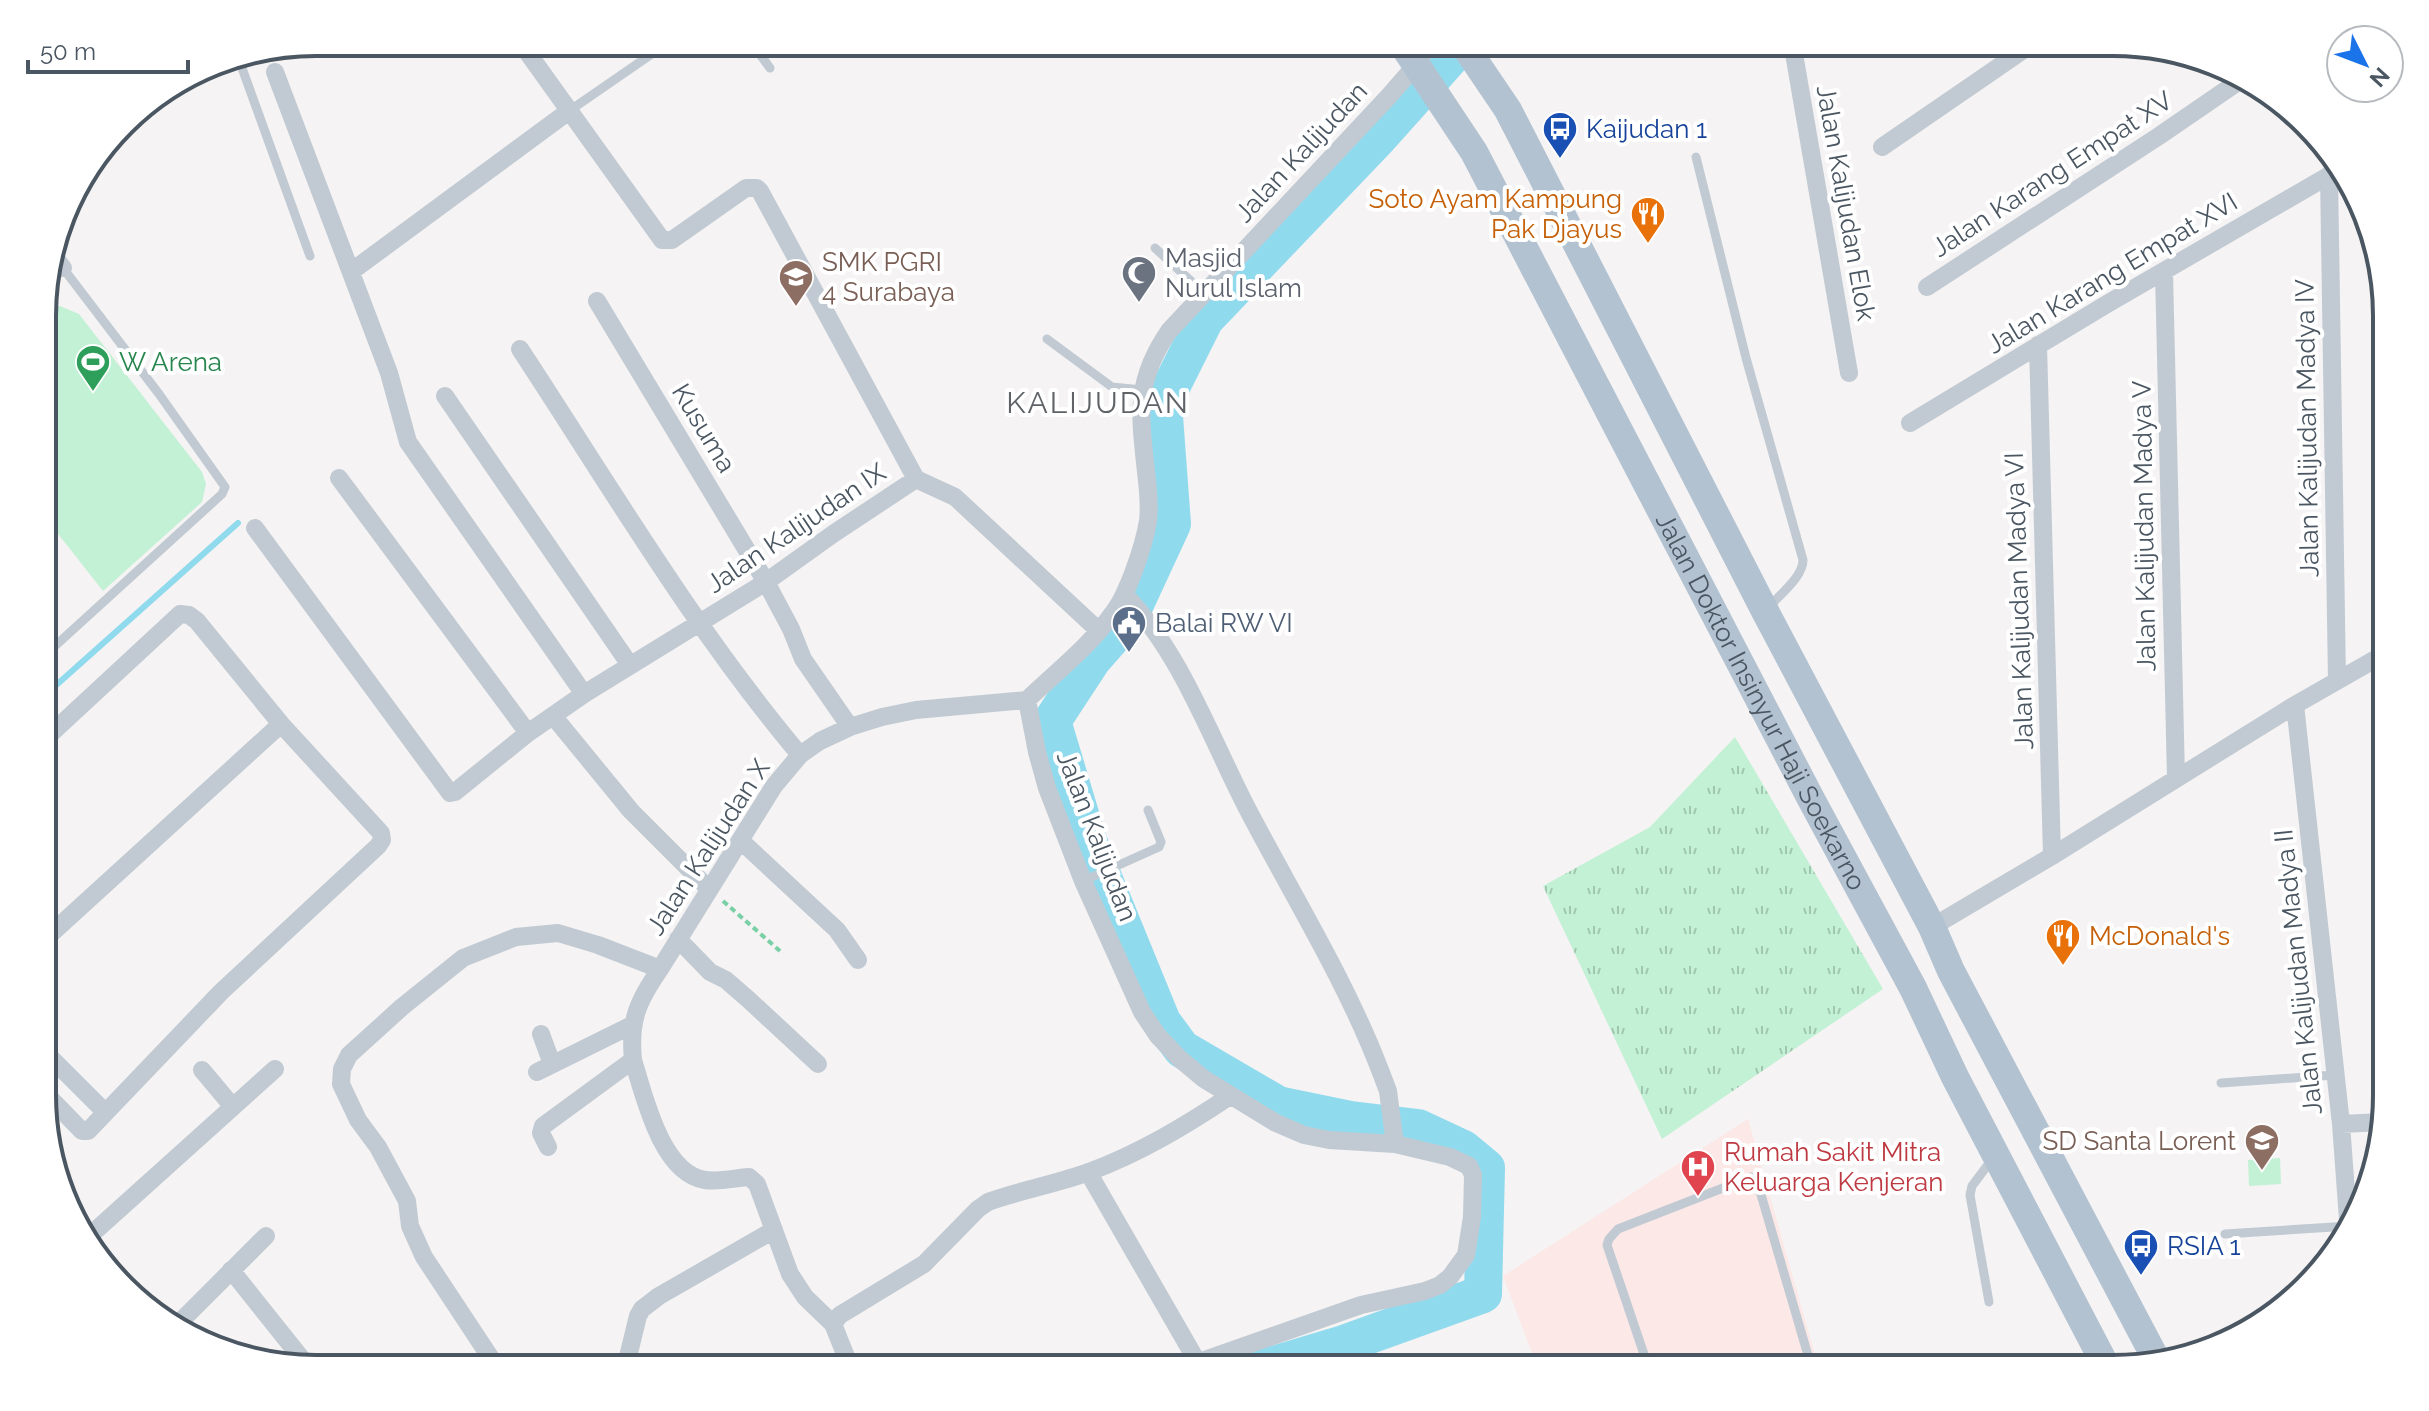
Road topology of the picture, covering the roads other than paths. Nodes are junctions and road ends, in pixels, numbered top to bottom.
1 (1472, 56) edge
2 (1794, 56) edge
3 (2015, 56) edge
4 (531, 57) edge
5 (648, 57) edge
6 (762, 57) edge
7 (1422, 65) edge
8 (242, 67) edge
9 (770, 68) dead end
10 (275, 72) dead end
11 (2232, 86) edge
12 (569, 111) junction
13 (1882, 147) dead end
14 (1696, 157) dead end
15 (2330, 174) edge
16 (2334, 180) edge
17 (1155, 248) dead end
18 (310, 256) dead end
19 (61, 265) edge
20 (352, 271) junction
21 (2164, 272) junction
22 (1927, 287) dead end
23 (1204, 293) junction
24 (597, 301) dead end
25 (1047, 339) dead end
26 (2038, 345) junction
27 (520, 349) dead end
28 (1849, 373) dead end
29 (1142, 390) junction
30 (445, 396) dead end
31 (1910, 423) dead end
32 (339, 478) dead end
33 (916, 479) junction
34 (255, 528) dead end
35 (766, 582) junction
36 (1133, 604) junction
37 (1765, 611) junction
38 (699, 622) junction
39 (1098, 630) junction
40 (56, 645) edge
41 (2372, 661) edge
42 (630, 665) junction
43 (2337, 681) junction
44 (584, 694) junction
45 (1027, 700) junction
46 (2295, 705) junction
47 (554, 717) junction
48 (281, 724) junction
49 (850, 727) junction
50 (56, 729) edge
51 (528, 733) junction
52 (800, 755) junction
53 (2176, 778) junction
54 (1148, 810) dead end
55 (740, 840) junction
56 (2052, 856) junction
57 (1088, 879) junction
58 (709, 889) junction
59 (1932, 927) junction
60 (56, 929) edge
61 (678, 939) junction
62 (1892, 953) junction
63 (858, 960) dead end
64 (660, 969) junction
65 (1951, 971) junction
66 (1913, 988) junction
67 (632, 1025) junction
68 (541, 1034) dead end
69 (633, 1060) junction
70 (56, 1063) edge
71 (818, 1064) dead end
72 (275, 1069) dead end
73 (202, 1070) dead end
74 (2335, 1075) junction
75 (2221, 1083) dead end
76 (1230, 1096) junction
77 (57, 1105) edge
78 (233, 1107) junction
79 (105, 1112) junction
80 (2371, 1123) edge
81 (2341, 1124) junction
82 (1394, 1134) junction
83 (548, 1147) dead end
84 (1996, 1155) junction
85 (1088, 1172) junction
86 (2347, 1207) edge
87 (774, 1230) junction
88 (2334, 1230) edge
89 (95, 1231) edge
90 (2225, 1234) dead end
91 (266, 1236) dead end
92 (231, 1270) junction
93 (1989, 1302) dead end
94 (184, 1318) edge
95 (833, 1324) junction
96 (2152, 1351) edge
97 (298, 1354) edge
98 (1644, 1354) edge
99 (1807, 1354) edge
100 (2100, 1354) edge
101 (489, 1355) edge
102 (628, 1355) edge
103 (845, 1355) edge
104 (1193, 1355) edge
105 (1222, 1355) edge

1 - 37 main road, Jalan Doktor Insinyur Haji Soekarno
2 - 28 street, Jalan Kalijudan Elok
3 - 13 street
4 - 12 street
5 - 12 lane
6 - 9 lane
7 - 23 street, Jalan Kalijudan
7 - 62 main road, Jalan Doktor Insinyur Haji Soekarno
8 - 18 lane
10 - 20 street
11 - 22 street, Jalan Karang Empat XV
12 - 20 street
12 - 33 street
14 - 37 lane
15 - 21 street, Jalan Karang Empat XVI
16 - 43 street, Jalan Kalijudan Madya IV
17 - 23 lane
19 - 40 lane
20 - 44 street
21 - 26 street, Jalan Karang Empat XVI
21 - 53 street, Jalan Kalijudan Madya V
23 - 29 street, Jalan Kalijudan
24 - 35 street, Kusuma
25 - 29 lane
26 - 31 street, Jalan Karang Empat XVI
26 - 56 street, Jalan Kalijudan Madya VI
27 - 38 street
29 - 36 street, Jalan Kalijudan
30 - 42 street
32 - 51 street
33 - 35 street, Jalan Kalijudan IX
33 - 39 street, Jalan Kalijudan IX
34 - 51 street, Jalan Kalijudan IX
35 - 38 street, Jalan Kalijudan IX
35 - 49 street, Kusuma
36 - 39 street, Jalan Kalijudan
36 - 82 street
37 - 59 main road, Jalan Doktor Insinyur Haji Soekarno
38 - 42 street, Jalan Kalijudan IX
38 - 52 street
39 - 45 street, Jalan Kalijudan
41 - 43 street
42 - 44 street, Jalan Kalijudan IX
43 - 46 street
44 - 47 street, Jalan Kalijudan IX
45 - 49 street, Jalan Kalijudan X
45 - 57 street, Jalan Kalijudan
46 - 53 street
46 - 74 street, Jalan Kalijudan Madya II
47 - 51 street, Jalan Kalijudan IX
47 - 58 street
48 - 50 street
48 - 60 street
48 - 79 street
49 - 52 street, Jalan Kalijudan X
52 - 55 street, Jalan Kalijudan X
53 - 56 street
54 - 57 lane
55 - 58 street, Jalan Kalijudan X
55 - 63 street
56 - 59 street
57 - 76 street, Jalan Kalijudan
58 - 61 street, Jalan Kalijudan X
59 - 62 main road
59 - 65 main road, Jalan Doktor Insinyur Haji Soekarno
61 - 64 street, Jalan Kalijudan X
61 - 71 street
62 - 66 main road, Jalan Doktor Insinyur Haji Soekarno
64 - 67 street
64 - 101 street, Jalan Kalijudan X
65 - 66 main road
65 - 96 main road, Jalan Doktor Insinyur Haji Soekarno
66 - 84 main road, Jalan Doktor Insinyur Haji Soekarno
67 - 68 street
67 - 69 street
69 - 83 street
69 - 87 street
70 - 79 street
72 - 78 street
73 - 78 street
74 - 75 lane
74 - 81 street, Jalan Kalijudan Madya II
76 - 82 street, Jalan Kalijudan
76 - 85 street
77 - 79 street
78 - 89 street
80 - 81 street
81 - 86 street, Jalan Kalijudan Madya II
82 - 105 street, Jalan Kalijudan
84 - 93 lane
84 - 100 main road, Jalan Doktor Insinyur Haji Soekarno
85 - 95 street
85 - 104 street
87 - 95 street
87 - 102 street
88 - 90 lane
91 - 92 street
92 - 94 street
92 - 97 street
95 - 103 street
98 - 99 lane

